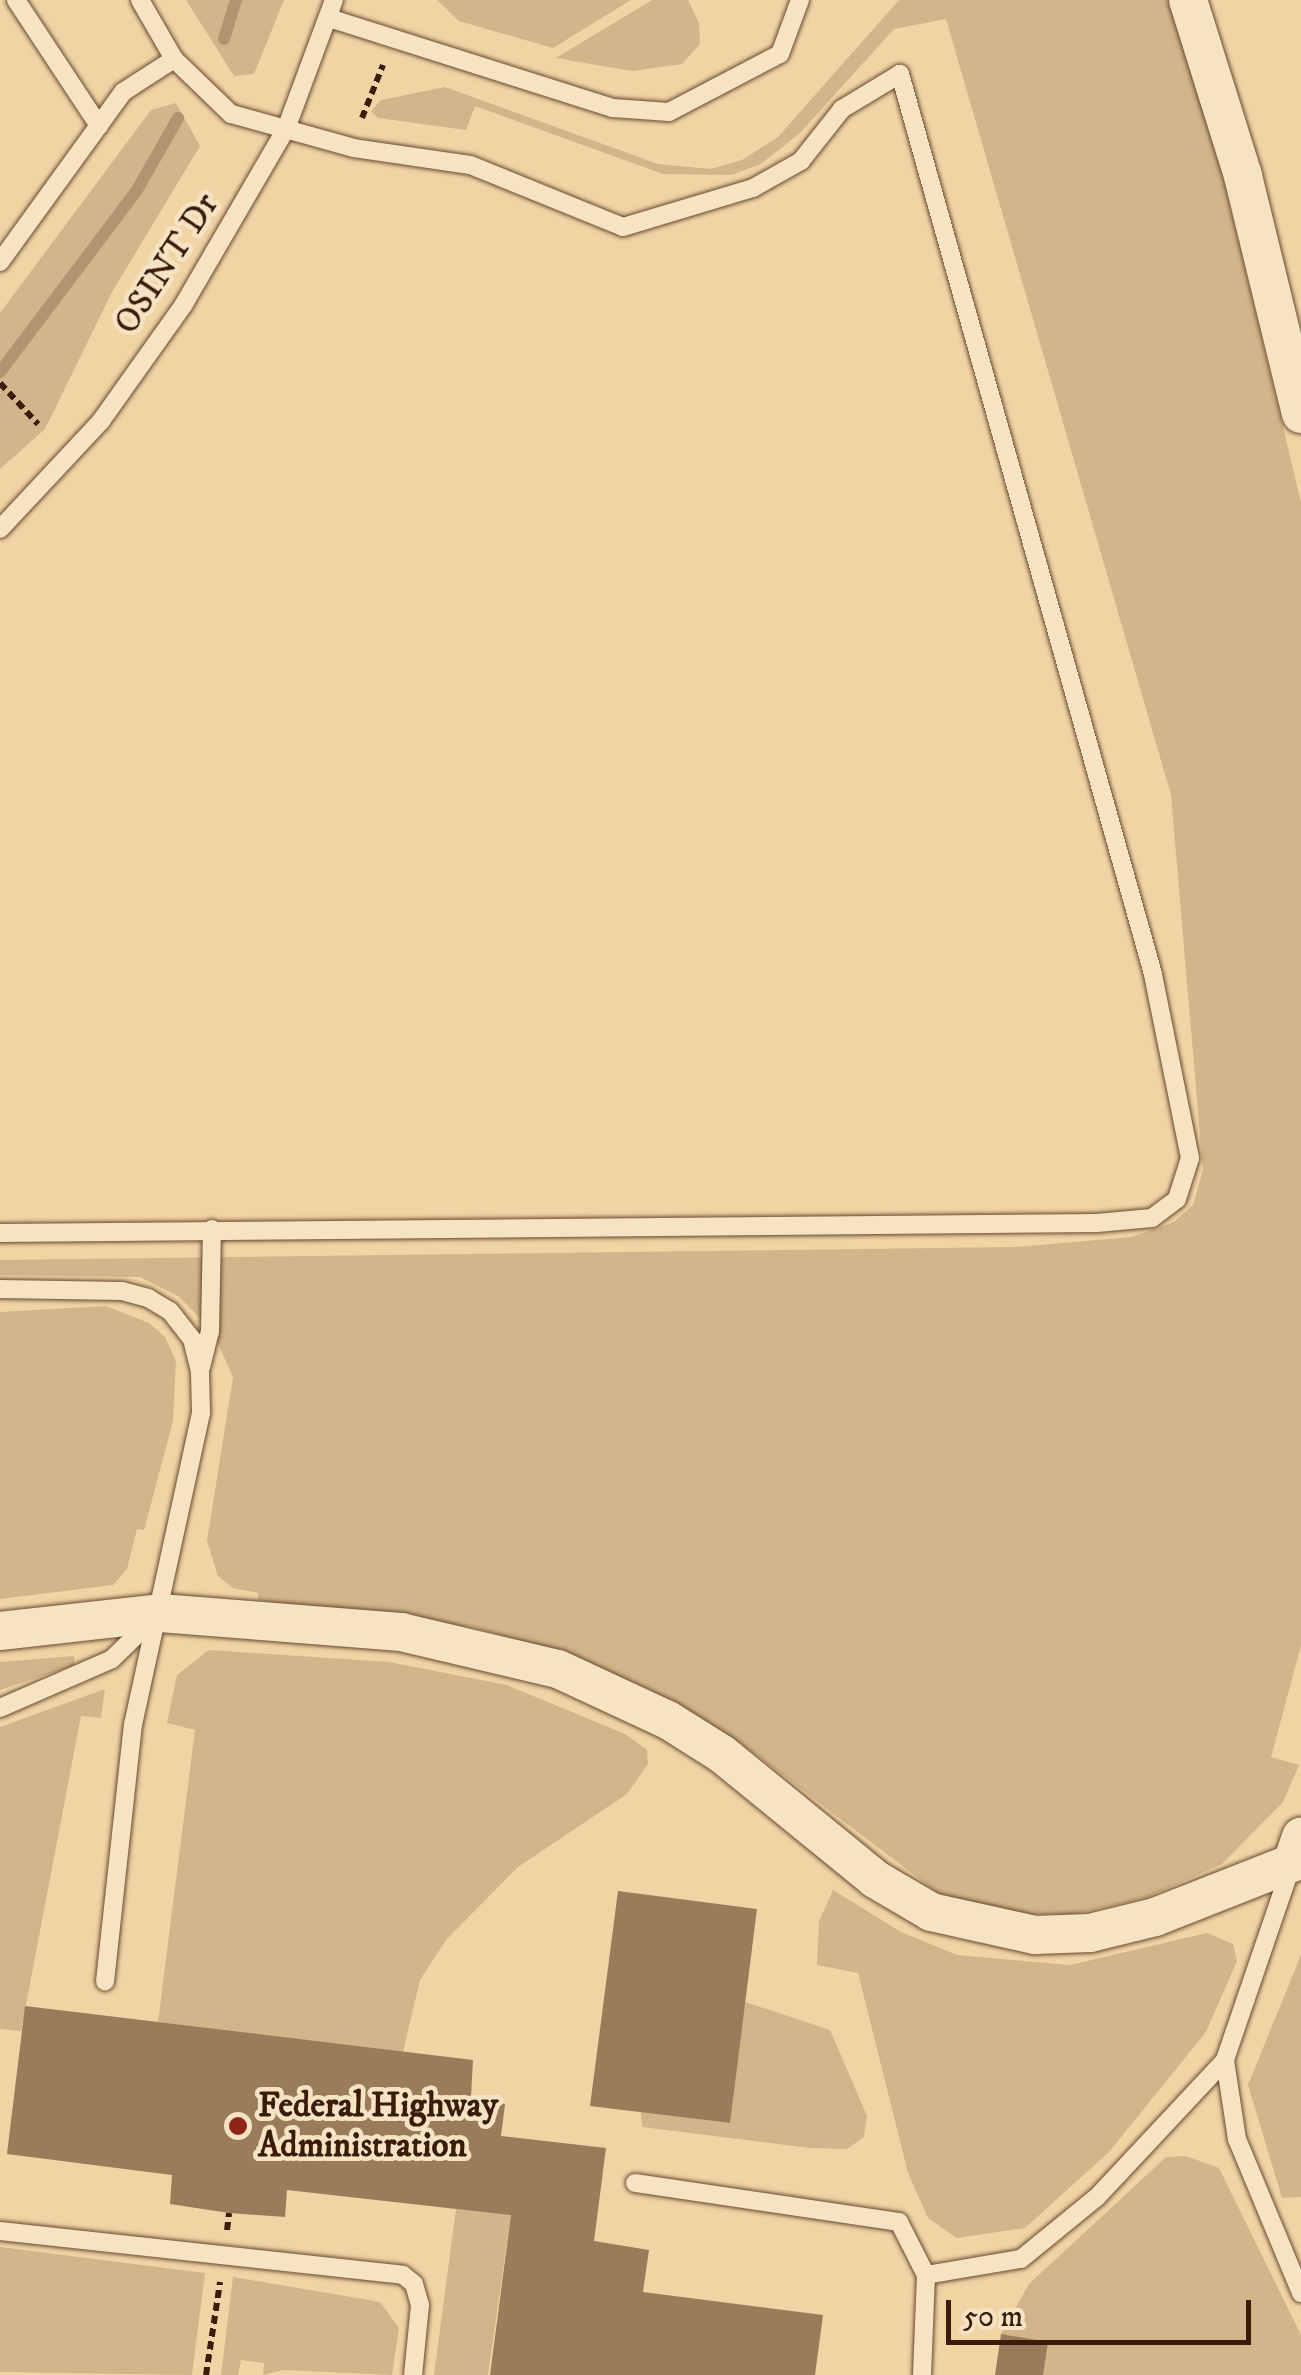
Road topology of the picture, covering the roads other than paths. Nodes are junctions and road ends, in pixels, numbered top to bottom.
1 (16, 0) edge
2 (140, 0) edge
3 (800, 0) edge
4 (1188, 0) edge
5 (331, 9) edge
6 (174, 59) junction
7 (100, 126) junction
8 (286, 129) junction
9 (0, 262) edge
10 (1301, 414) edge
11 (0, 528) edge
12 (212, 1228) junction
13 (0, 1234) edge
14 (0, 1289) edge
15 (200, 1372) junction
16 (160, 1613) junction
17 (0, 1631) edge
18 (0, 1708) edge
19 (1297, 1850) edge
20 (106, 1980) dead end
21 (1225, 2060) junction
22 (635, 2183) dead end
23 (0, 2230) edge
24 (926, 2276) junction
25 (1301, 2292) edge
26 (413, 2375) edge
27 (922, 2375) edge

1 - 7 lane
2 - 6 lane
3 - 5 lane
4 - 10 street
5 - 8 lane, OSINT Dr
6 - 7 lane
6 - 8 lane
7 - 9 lane
8 - 11 lane, OSINT Dr
8 - 12 lane
12 - 13 lane
12 - 15 lane
14 - 15 lane
15 - 16 lane
16 - 17 street
16 - 18 lane
16 - 19 street
16 - 20 lane
19 - 21 lane
21 - 24 lane
21 - 25 lane
22 - 24 lane
23 - 26 lane
24 - 27 lane

